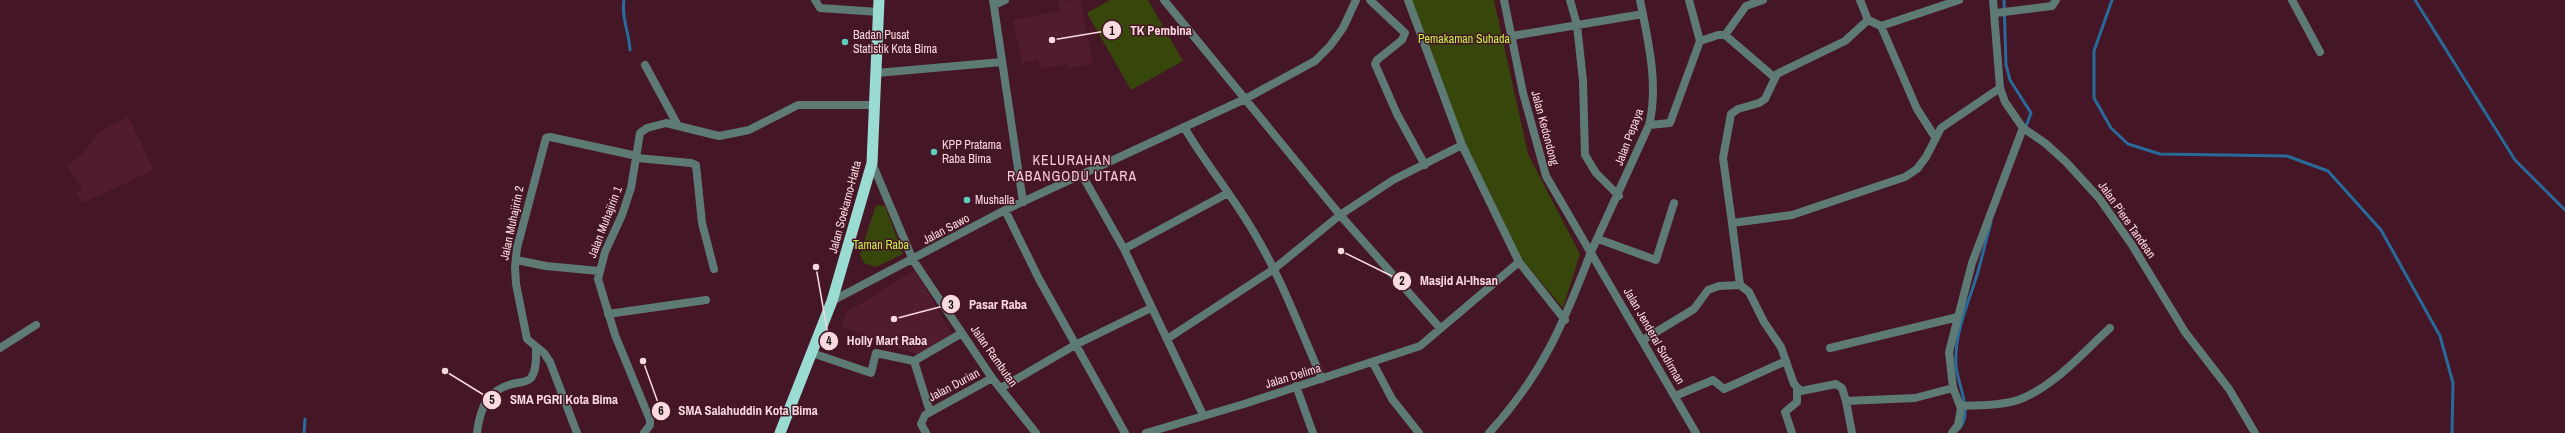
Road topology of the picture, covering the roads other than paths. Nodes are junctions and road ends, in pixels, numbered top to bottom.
1 (815, 0) edge
2 (879, 0) edge
3 (1005, 0) edge
4 (1164, 0) edge
5 (1356, 0) edge
6 (1370, 0) edge
7 (1408, 0) edge
8 (1504, 0) edge
9 (1570, 0) edge
10 (1640, 0) edge
11 (1689, 0) edge
12 (1763, 0) edge
13 (1860, 0) edge
14 (1959, 0) edge
15 (1993, 0) edge
16 (2056, 0) edge
17 (2292, 0) edge
18 (994, 3) edge
19 (879, 12) junction
20 (1996, 13) junction
21 (1643, 14) junction
22 (1868, 20) junction
23 (1577, 25) junction
24 (1881, 26) junction
25 (1725, 35) junction
26 (1512, 36) junction
27 (1700, 41) junction
28 (2320, 52) dead end
29 (1002, 62) junction
30 (645, 65) dead end
31 (876, 73) junction
32 (1774, 77) junction
33 (2000, 88) junction
34 (1245, 99) junction
35 (875, 105) junction
36 (677, 124) junction
37 (1649, 125) junction
38 (1184, 128) junction
39 (2024, 128) junction
40 (1935, 137) junction
41 (1462, 145) junction
42 (637, 157) junction
43 (872, 163) junction
44 (1425, 165) junction
45 (1082, 175) junction
46 (1228, 193) junction
47 (1619, 196) junction
48 (1023, 202) junction
49 (1674, 203) dead end
50 (1005, 210) junction
51 (1340, 215) junction
52 (1732, 223) junction
53 (1598, 239) junction
54 (1124, 249) junction
55 (1591, 252) junction
56 (516, 260) junction
57 (913, 260) junction
58 (1519, 262) junction
59 (714, 269) dead end
60 (1274, 269) junction
61 (599, 272) junction
62 (1740, 285) junction
63 (706, 300) dead end
64 (832, 300) junction
65 (1151, 308) junction
66 (608, 314) junction
67 (1958, 316) junction
68 (1565, 320) junction
69 (36, 325) dead end
70 (1440, 328) junction
71 (2110, 328) dead end
72 (962, 333) junction
73 (1167, 339) junction
74 (1643, 340) junction
75 (1075, 345) junction
76 (0, 348) edge
77 (536, 348) junction
78 (1830, 348) dead end
79 (812, 353) junction
80 (914, 361) junction
81 (1786, 361) junction
82 (1373, 363) junction
83 (992, 378) junction
84 (1322, 379) junction
85 (1296, 386) junction
86 (1001, 388) junction
87 (1953, 388) junction
88 (1797, 389) junction
89 (1675, 396) junction
90 (1846, 401) junction
91 (1960, 406) junction
92 (930, 412) junction
93 (1203, 415) junction
94 (477, 433) edge
95 (577, 433) edge
96 (644, 433) edge
97 (780, 433) edge
98 (926, 433) edge
99 (1036, 433) edge
100 (1125, 433) edge
101 (1146, 433) edge
102 (1313, 433) edge
103 (1419, 433) edge
104 (1489, 433) edge
105 (1696, 433) edge
106 (1792, 433) edge
107 (1852, 433) edge
108 (1952, 433) edge
109 (2255, 433) edge

1 - 19 street
2 - 19 highway, Jalan Soekarno-Hatta
3 - 18 street
4 - 34 street
5 - 34 street, Jalan Sawo
6 - 44 street
7 - 41 street
8 - 26 street, Jalan Kedondong
9 - 23 street
10 - 21 street, Jalan Pepaya
11 - 27 street
12 - 25 street
13 - 22 street
14 - 24 street
15 - 20 street, Jalan Piere Tandean
16 - 20 street
17 - 28 street
18 - 29 street
19 - 31 highway, Jalan Soekarno-Hatta
20 - 33 street, Jalan Piere Tandean
21 - 23 street
21 - 37 street, Jalan Pepaya
22 - 24 street
22 - 32 street
23 - 26 street
23 - 47 street
24 - 40 street
25 - 27 street
25 - 32 street
26 - 55 street, Jalan Kedondong
27 - 37 street
29 - 31 street
29 - 48 street
30 - 36 street
31 - 35 highway, Jalan Soekarno-Hatta
32 - 52 street
33 - 39 street, Jalan Piere Tandean
33 - 40 street
34 - 38 street, Jalan Sawo
34 - 51 street
35 - 36 street, Jalan Muhajirin 1
35 - 43 highway, Jalan Soekarno-Hatta
36 - 42 street, Jalan Muhajirin 1
37 - 47 street, Jalan Pepaya
38 - 45 street, Jalan Sawo
38 - 46 street
39 - 67 street
39 - 109 street, Jalan Piere Tandean
40 - 52 street
41 - 44 street
41 - 58 street
42 - 56 street, Jalan Muhajirin 2
42 - 59 street
42 - 61 street, Jalan Muhajirin 1
43 - 57 street, Jalan Rambutan
43 - 64 highway, Jalan Soekarno-Hatta
44 - 51 street
45 - 48 street, Jalan Sawo
45 - 54 street
46 - 54 street
46 - 60 street
47 - 53 street, Jalan Pepaya
48 - 50 street, Jalan Sawo
49 - 53 street
50 - 57 street, Jalan Sawo
50 - 75 street
51 - 60 street
51 - 70 street
52 - 62 street
53 - 55 street, Jalan Pepaya
54 - 65 street
55 - 68 street, Jalan Pepaya
55 - 74 street, Jalan Jenderal Sudirman
56 - 61 street
56 - 77 street, Jalan Muhajirin 2
57 - 64 street, Jalan Sawo
57 - 72 street, Jalan Rambutan
58 - 68 street
58 - 70 street, Jalan Delima
60 - 73 street
60 - 84 street
61 - 66 street, Jalan Muhajirin 1
62 - 74 street
62 - 81 street
63 - 66 street
64 - 79 highway, Jalan Soekarno-Hatta
65 - 73 street
65 - 75 street
66 - 96 street, Jalan Muhajirin 1
67 - 78 street
67 - 87 street
68 - 104 street, Jalan Pepaya
69 - 76 street
70 - 82 street, Jalan Delima
71 - 91 street
72 - 80 street
72 - 83 street, Jalan Rambutan
73 - 93 street
74 - 89 street, Jalan Jenderal Sudirman
75 - 86 street
75 - 100 street
77 - 94 street
77 - 95 street, Jalan Muhajirin 2
79 - 80 street
79 - 97 highway, Jalan Soekarno-Hatta
80 - 92 street
81 - 88 street
81 - 89 street
82 - 84 street, Jalan Delima
82 - 103 street
83 - 86 street, Jalan Rambutan
83 - 92 street, Jalan Durian
84 - 85 street, Jalan Delima
85 - 93 street, Jalan Delima
85 - 102 street
86 - 99 street, Jalan Rambutan
87 - 90 street
87 - 91 street
88 - 90 street
88 - 106 street
89 - 105 street, Jalan Jenderal Sudirman
90 - 107 street
91 - 108 street
92 - 98 street, Jalan Durian
93 - 101 street, Jalan Delima

